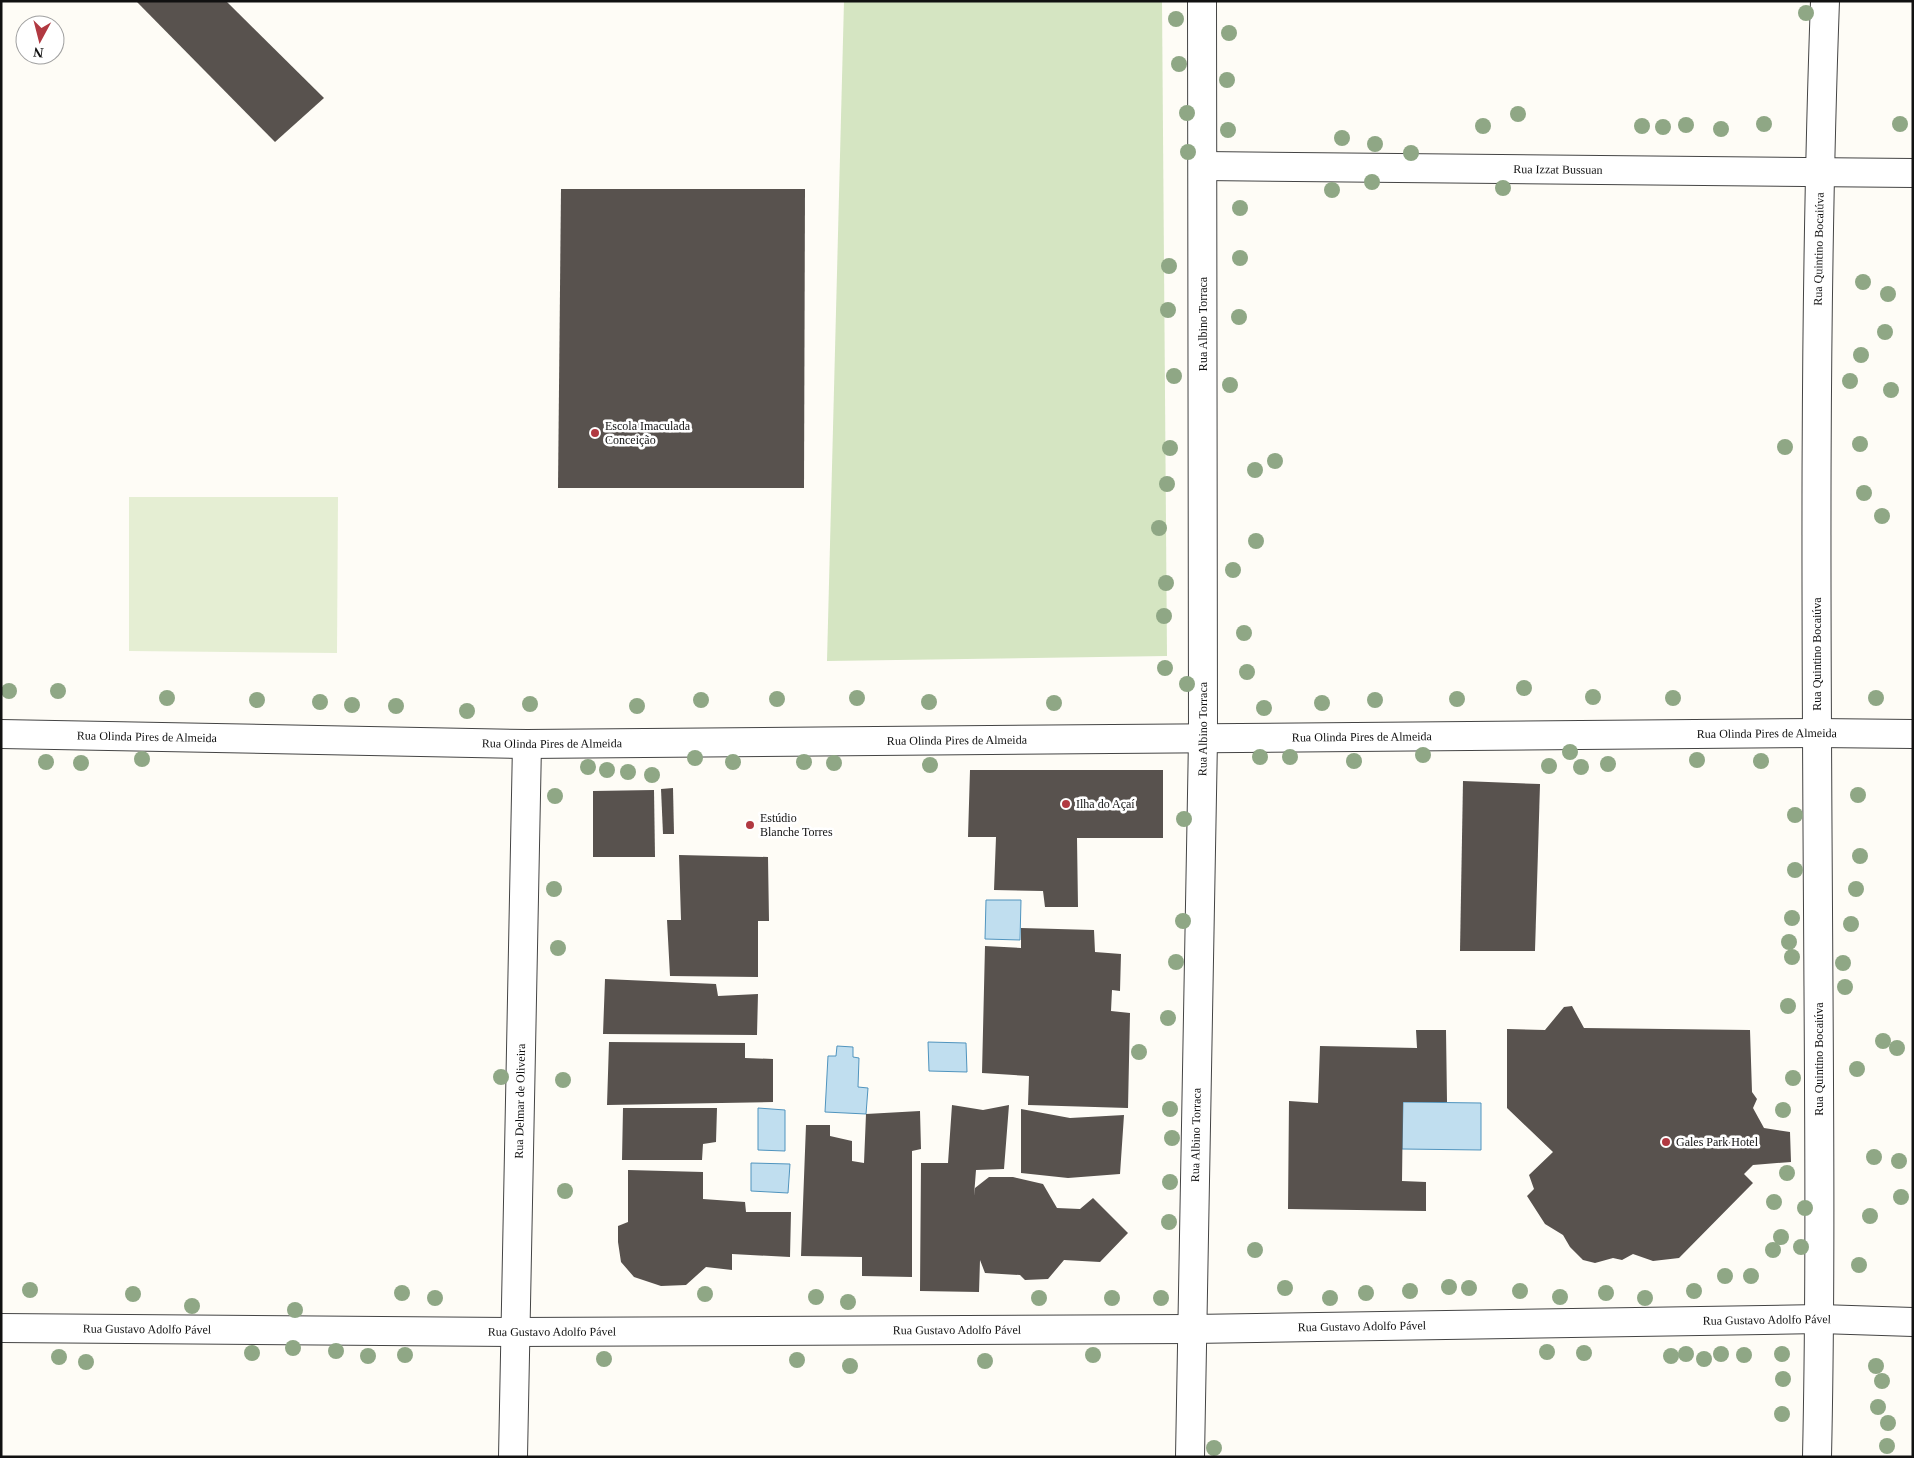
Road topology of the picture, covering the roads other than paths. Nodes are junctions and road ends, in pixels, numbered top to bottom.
1 (1202, 1) edge
2 (1825, 1) edge
3 (1204, 166) junction
4 (1819, 172) junction
5 (1913, 173) edge
6 (1817, 733) junction
7 (1, 734) edge
8 (1913, 734) edge
9 (1203, 739) junction
10 (527, 744) junction
11 (1820, 1319) junction
12 (1913, 1322) edge
13 (1, 1328) edge
14 (1192, 1329) junction
15 (514, 1332) junction
16 (513, 1457) edge
17 (1190, 1457) edge
18 (1817, 1457) edge

1 - 3 street, Rua Albino Torraca
2 - 4 street, Rua Quintino Bocaiúva
3 - 4 street, Rua Izzat Bussuan
3 - 9 street, Rua Albino Torraca
4 - 5 street, Rua Izzat Bussuan
4 - 6 street, Rua Quintino Bocaiúva
6 - 8 street, Rua Olinda Pires de Almeida
6 - 9 street, Rua Olinda Pires de Almeida
6 - 11 street, Rua Quintino Bocaiúva
7 - 10 street, Rua Olinda Pires de Almeida
9 - 10 street, Rua Olinda Pires de Almeida
9 - 14 street, Rua Albino Torraca
10 - 15 street, Rua Delmar de Oliveira
11 - 12 street, Rua Gustavo Adolfo Pável
11 - 14 street, Rua Gustavo Adolfo Pável
11 - 18 street, Rua Quintino Bocaiúva
13 - 15 street, Rua Gustavo Adolfo Pável
14 - 15 street, Rua Gustavo Adolfo Pável
14 - 17 street, Rua Albino Torraca
15 - 16 street, Rua Delmar de Oliveira

